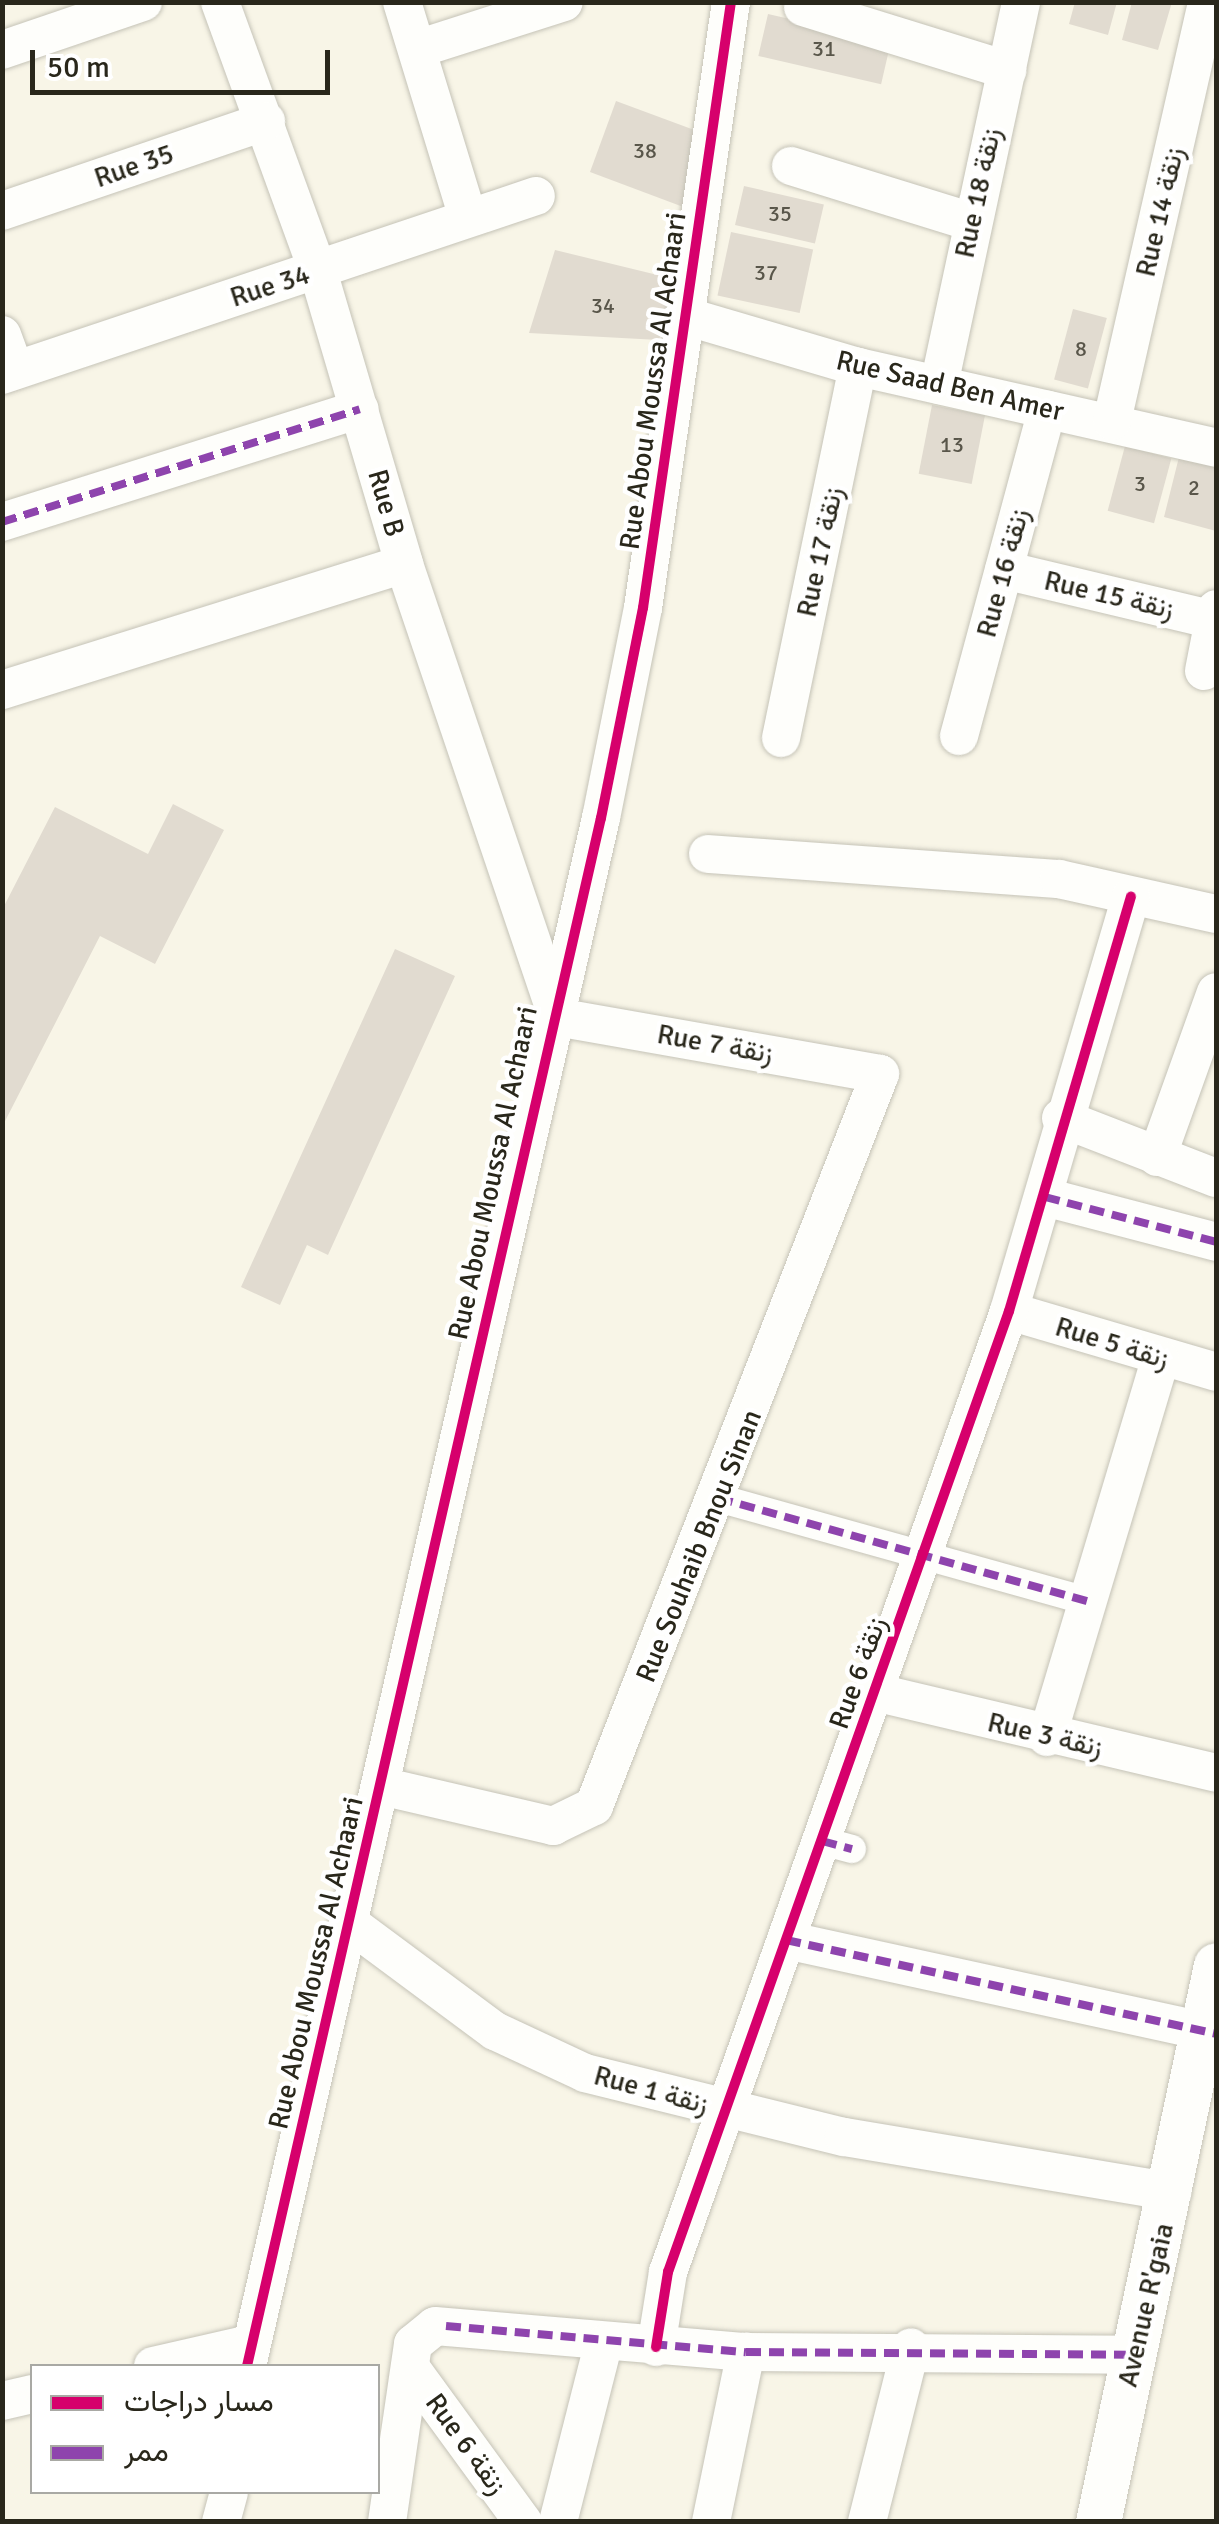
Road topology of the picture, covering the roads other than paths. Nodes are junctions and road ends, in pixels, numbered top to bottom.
1 (143, 2) edge
2 (220, 2) edge
3 (402, 2) edge
4 (564, 2) edge
5 (731, 2) edge
6 (1021, 2) edge
7 (1208, 2) edge
8 (802, 7) dead end
9 (416, 49) junction
10 (2, 50) edge
11 (1007, 70) junction
12 (266, 122) junction
13 (791, 166) dead end
14 (536, 196) dead end
15 (2, 211) edge
16 (467, 214) junction
17 (972, 222) junction
18 (318, 271) junction
19 (685, 316) junction
20 (2, 335) edge
21 (858, 367) junction
22 (9, 372) edge
23 (939, 385) junction
24 (360, 409) junction
25 (1048, 410) junction
26 (1112, 421) junction
27 (1216, 448) edge
28 (2, 522) edge
29 (404, 564) junction
30 (1004, 570) junction
31 (1215, 614) edge
32 (1204, 671) dead end
33 (2, 690) edge
34 (959, 736) dead end
35 (782, 738) dead end
36 (708, 854) dead end
37 (1131, 897) junction
38 (1216, 914) edge
39 (1216, 992) edge
40 (552, 1010) junction
41 (880, 1074) joint
42 (1061, 1118) junction
43 (1157, 1157) junction
44 (1216, 1178) edge
45 (1045, 1197) junction
46 (1216, 1242) edge
47 (1008, 1311) junction
48 (1160, 1360) junction
49 (1216, 1372) edge
50 (718, 1498) junction
51 (926, 1556) junction
52 (1090, 1602) junction
53 (874, 1692) junction
54 (1047, 1736) junction
55 (1216, 1773) edge
56 (381, 1786) junction
57 (348, 1922) junction
58 (786, 1940) junction
59 (1216, 1965) edge
60 (1207, 2053) edge
61 (727, 2110) junction
62 (1172, 2192) junction
63 (602, 2345) junction
64 (656, 2347) junction
65 (911, 2347) junction
66 (746, 2352) junction
67 (248, 2355) edge
68 (1134, 2356) junction
69 (169, 2364) edge
70 (410, 2367) junction
71 (30, 2394) edge
72 (2, 2401) edge
73 (228, 2494) edge
74 (221, 2522) edge
75 (387, 2522) edge
76 (523, 2522) edge
77 (558, 2522) edge
78 (712, 2522) edge
79 (868, 2522) edge
80 (1098, 2522) edge

1 - 10 street
2 - 12 street, Rue B
3 - 9 street
4 - 9 street
5 - 19 street, Rue Abou Moussa Al Achaari
6 - 11 street, Rue 18 زنقة
7 - 26 street, Rue 14 زنقة
8 - 11 street
9 - 16 street
11 - 17 street, Rue 18 زنقة
12 - 15 street, Rue 35
12 - 18 street, Rue B
13 - 17 street
14 - 16 street, Rue 34
16 - 18 street, Rue 34
17 - 23 street, Rue 18 زنقة
18 - 22 street, Rue 34
18 - 24 street, Rue B
19 - 21 street, Rue Saad Ben Amer
19 - 40 street, Rue Abou Moussa Al Achaari
20 - 22 street
21 - 23 street, Rue Saad Ben Amer
21 - 35 street, Rue 17 زنقة
23 - 25 street, Rue Saad Ben Amer
24 - 28 street
24 - 29 street, Rue B
25 - 26 street, Rue Saad Ben Amer
25 - 30 street, Rue 16 زنقة
26 - 27 street, Rue Saad Ben Amer
29 - 33 street
29 - 40 street, Rue B
30 - 31 street, Rue 15 زنقة
30 - 34 street, Rue 16 زنقة
31 - 32 street
36 - 37 street
37 - 38 street
37 - 42 street, Rue 6 زنقة
39 - 43 street
40 - 41 street, Rue 7 زنقة
40 - 56 street, Rue Abou Moussa Al Achaari
41 - 50 street, Rue Souhaib Bnou Sinan
42 - 43 street
42 - 45 street, Rue 6 زنقة
43 - 44 street
45 - 46 street
45 - 47 street, Rue 6 زنقة
47 - 48 street, Rue 5 زنقة
47 - 51 street, Rue 6 زنقة
48 - 49 street, Rue 5 زنقة
48 - 52 street
50 - 51 street
50 - 56 street, Rue Souhaib Bnou Sinan
51 - 52 street
51 - 53 street, Rue 6 زنقة
52 - 54 street
53 - 54 street, Rue 3 زنقة
53 - 58 street, Rue 6 زنقة
54 - 55 street, Rue 3 زنقة
56 - 57 street, Rue Abou Moussa Al Achaari
57 - 61 street, Rue 1 زنقة
57 - 67 street, Rue Abou Moussa Al Achaari
58 - 60 street
58 - 61 street, Rue 6 زنقة
59 - 60 street, Avenue R'gaia
60 - 62 street, Avenue R'gaia
61 - 62 street, Rue 1 زنقة
61 - 64 street, Rue 6 زنقة
62 - 68 street, Avenue R'gaia
63 - 64 street
63 - 70 street
63 - 77 street
64 - 66 street
65 - 66 street
65 - 68 street
65 - 79 street
66 - 78 street
67 - 69 street
68 - 80 street, Avenue R'gaia
70 - 75 street
70 - 76 street, Rue 6 زنقة
71 - 72 street
73 - 74 street

